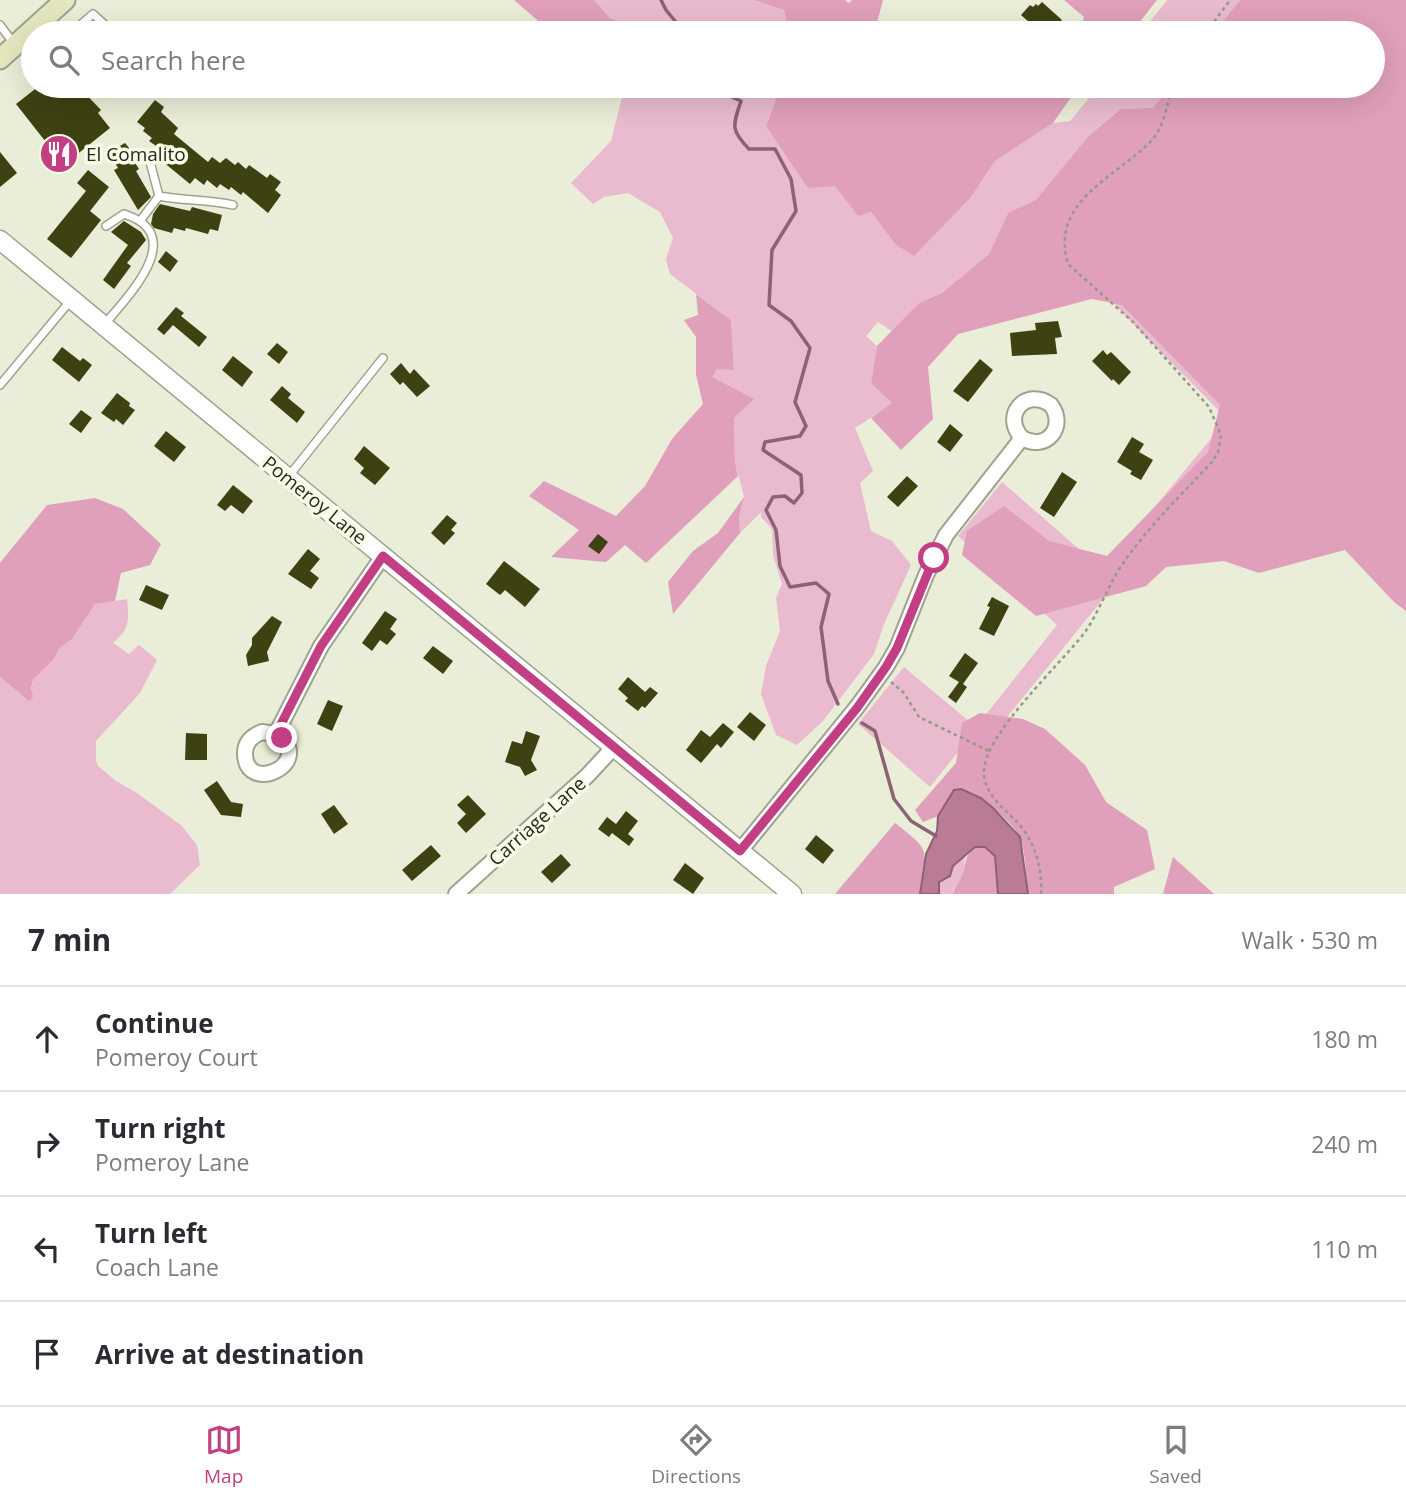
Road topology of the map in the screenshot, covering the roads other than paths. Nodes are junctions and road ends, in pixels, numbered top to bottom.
1 (65, 0) edge
2 (42, 21) edge
3 (85, 21) edge
4 (101, 21) edge
5 (0, 25) edge
6 (21, 40) edge
7 (7, 53) edge
8 (149, 158) dead end
9 (159, 196) junction
10 (233, 205) dead end
11 (140, 222) junction
12 (106, 226) dead end
13 (2, 245) edge
14 (71, 299) junction
15 (103, 326) junction
16 (383, 358) dead end
17 (0, 385) edge
18 (1022, 438) dead end
19 (288, 477) junction
20 (383, 556) junction
21 (276, 734) dead end
22 (614, 747) junction
23 (740, 851) junction
24 (456, 894) edge
25 (792, 894) edge

1 - 2 main road
3 - 4 lane
5 - 7 lane
6 - 7 main road
8 - 9 lane
9 - 10 lane
9 - 11 lane
11 - 12 lane
11 - 15 lane
13 - 14 street, Pomeroy Lane
14 - 15 street, Pomeroy Lane
14 - 17 lane
15 - 19 street, Pomeroy Lane
16 - 19 lane
18 - 23 street
19 - 20 street, Pomeroy Lane
20 - 21 street
20 - 22 street, Pomeroy Lane
22 - 23 street, Pomeroy Lane
22 - 24 street, Carriage Lane
23 - 25 street, Pomeroy Lane

